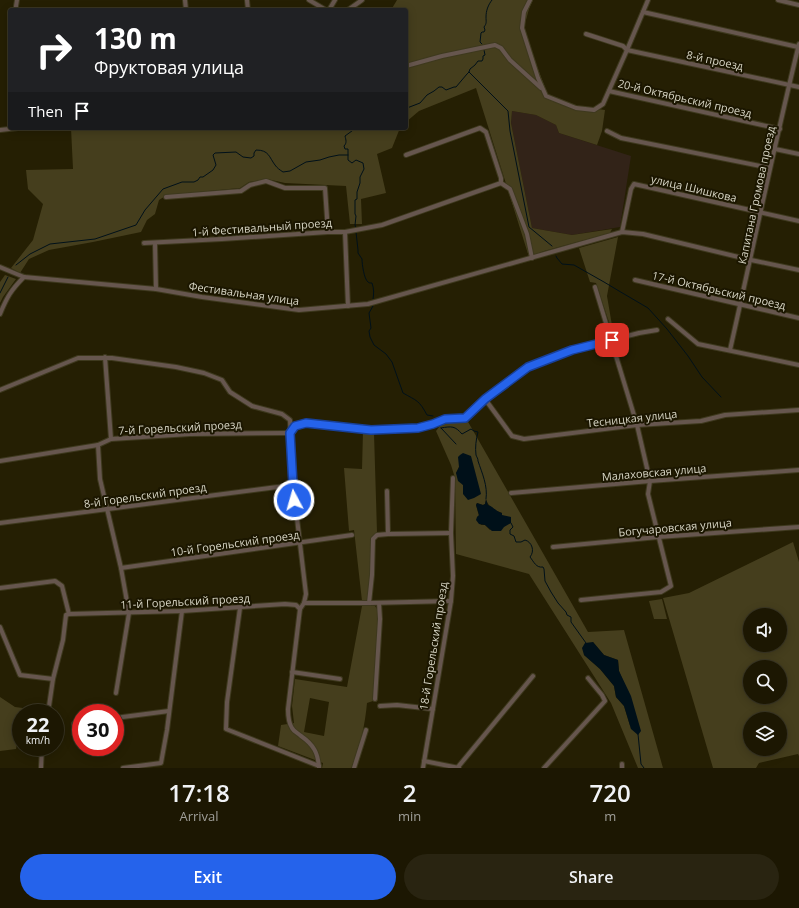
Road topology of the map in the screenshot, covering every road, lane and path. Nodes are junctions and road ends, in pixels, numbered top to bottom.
1 (309, 0) edge
2 (362, 0) edge
3 (530, 0) edge
4 (648, 0) edge
5 (778, 0) edge
6 (799, 5) edge
7 (323, 8) edge
8 (351, 8) edge
9 (644, 12) junction
10 (586, 34) dead end
11 (799, 46) edge
12 (627, 50) junction
13 (408, 65) edge
14 (788, 85) junction
15 (799, 87) edge
16 (542, 89) junction
17 (609, 90) junction
18 (780, 129) junction
19 (606, 131) dead end
20 (775, 149) junction
21 (799, 154) edge
22 (406, 155) dead end
23 (770, 168) junction
24 (501, 183) junction
25 (166, 197) dead end
26 (761, 212) junction
27 (799, 220) edge
28 (328, 232) junction
29 (345, 232) junction
30 (622, 232) junction
31 (144, 243) dead end
32 (155, 243) junction
33 (532, 258) junction
34 (751, 260) junction
35 (0, 268) edge
36 (799, 270) edge
37 (24, 277) junction
38 (635, 280) dead end
39 (595, 287) dead end
40 (156, 289) junction
41 (740, 305) junction
42 (348, 306) junction
43 (0, 314) edge
44 (799, 318) edge
45 (668, 319) dead end
46 (657, 330) dead end
47 (612, 340) junction
48 (730, 350) junction
49 (105, 358) junction
50 (799, 365) edge
51 (0, 390) edge
52 (485, 399) junction
53 (799, 410) edge
54 (637, 425) junction
55 (290, 433) junction
56 (111, 439) junction
57 (98, 445) junction
58 (0, 461) edge
59 (799, 470) edge
60 (452, 478) dead end
61 (650, 481) junction
62 (293, 485) junction
63 (387, 490) dead end
64 (511, 493) dead end
65 (108, 510) junction
66 (0, 523) edge
67 (799, 527) edge
68 (451, 533) junction
69 (388, 534) junction
70 (352, 535) dead end
71 (658, 537) junction
72 (300, 543) junction
73 (553, 547) dead end
74 (121, 568) junction
75 (0, 588) edge
76 (581, 600) dead end
77 (451, 602) junction
78 (304, 603) junction
79 (369, 603) junction
80 (379, 603) junction
81 (240, 608) junction
82 (300, 609) junction
83 (182, 611) junction
84 (129, 613) junction
85 (69, 614) junction
86 (0, 627) edge
87 (292, 672) junction
88 (533, 676) dead end
89 (588, 678) dead end
90 (53, 679) junction
91 (340, 680) dead end
92 (116, 693) dead end
93 (375, 699) dead end
94 (49, 704) edge
95 (380, 706) dead end
96 (433, 708) junction
97 (169, 711) junction
98 (124, 717) edge
99 (366, 730) dead end
100 (41, 756) edge
101 (424, 760) junction
102 (161, 766) edge
103 (319, 767) edge
104 (40, 768) edge
105 (123, 768) edge
106 (354, 768) edge
107 (423, 768) edge
108 (459, 768) edge
109 (544, 768) edge

1 - 7 street
2 - 8 street
3 - 16 street
4 - 9 street
5 - 6 street
9 - 11 street
9 - 12 street
10 - 12 street, 8-й проезд
11 - 14 street, Капитана Громова проезд
12 - 14 street, 8-й проезд
12 - 17 street
13 - 16 street
14 - 15 street, 8-й проезд
14 - 18 street, Капитана Громова проезд
16 - 17 street
17 - 18 street, 20-й Октябрьский проезд
18 - 20 street, Капитана Громова проезд
19 - 23 street
20 - 21 street
20 - 23 street, Капитана Громова проезд
22 - 24 street
23 - 26 street, Капитана Громова проезд
24 - 29 street
24 - 33 street
25 - 28 street
26 - 27 street, улица Шишкова
26 - 30 street, улица Шишкова
26 - 34 street, Капитана Громова проезд
28 - 29 street, 1-й Фестивальный проезд
28 - 32 street, 1-й Фестивальный проезд
29 - 42 street, 1-й Фестивальный проезд
30 - 33 street, Фестивальная улица
30 - 34 street
31 - 32 street, 1-й Фестивальный проезд
32 - 40 street
33 - 42 street, Фестивальная улица
34 - 36 street
34 - 41 street, Капитана Громова проезд
35 - 37 street, Фестивальная улица
37 - 40 street, Фестивальная улица
37 - 43 street
38 - 41 street, 17-й Октябрьский проезд
39 - 47 street
40 - 42 street, Фестивальная улица
41 - 44 street, 17-й Октябрьский проезд
41 - 48 street, Капитана Громова проезд
45 - 48 street
46 - 47 street
47 - 52 street
47 - 54 street
48 - 50 street
49 - 51 street
49 - 55 street
49 - 56 street
52 - 54 street, Тесницкая улица
52 - 55 street
53 - 54 street, Тесницкая улица
54 - 61 street
55 - 56 street, 7-й Горельский проезд
55 - 62 street
56 - 57 street, 7-й Горельский проезд
57 - 58 street, 7-й Горельский проезд
57 - 65 street
59 - 61 street, Малаховская улица
60 - 68 street, 18-й Горельский проезд
61 - 64 street, Малаховская улица
61 - 71 street
62 - 65 street, 8-й Горельский проезд
62 - 72 street
63 - 69 street
65 - 66 street, 8-й Горельский проезд
65 - 74 street
67 - 71 street, Богучаровская улица
68 - 69 street
68 - 77 street, 18-й Горельский проезд
69 - 79 street
70 - 72 street, 10-й Горельский проезд
71 - 73 street, Богучаровская улица
71 - 76 street
72 - 74 street, 10-й Горельский проезд
72 - 78 street
74 - 84 street
75 - 85 street
77 - 80 street
77 - 96 street, 18-й Горельский проезд
78 - 79 street
78 - 82 street
79 - 80 street
80 - 93 street
81 - 82 street, 11-й Горельский проезд
81 - 83 street, 11-й Горельский проезд
81 - 103 street
82 - 87 street
83 - 84 street, 11-й Горельский проезд
83 - 97 street
84 - 85 street, 11-й Горельский проезд
84 - 92 street
85 - 90 street
86 - 90 street
87 - 91 street
87 - 103 street
88 - 108 street
89 - 109 street
90 - 94 street
95 - 96 street
96 - 101 street, 18-й Горельский проезд
97 - 98 street
97 - 102 street
99 - 106 street
100 - 104 street
101 - 107 street, 18-й Горельский проезд
101 - 108 street
102 - 105 street

